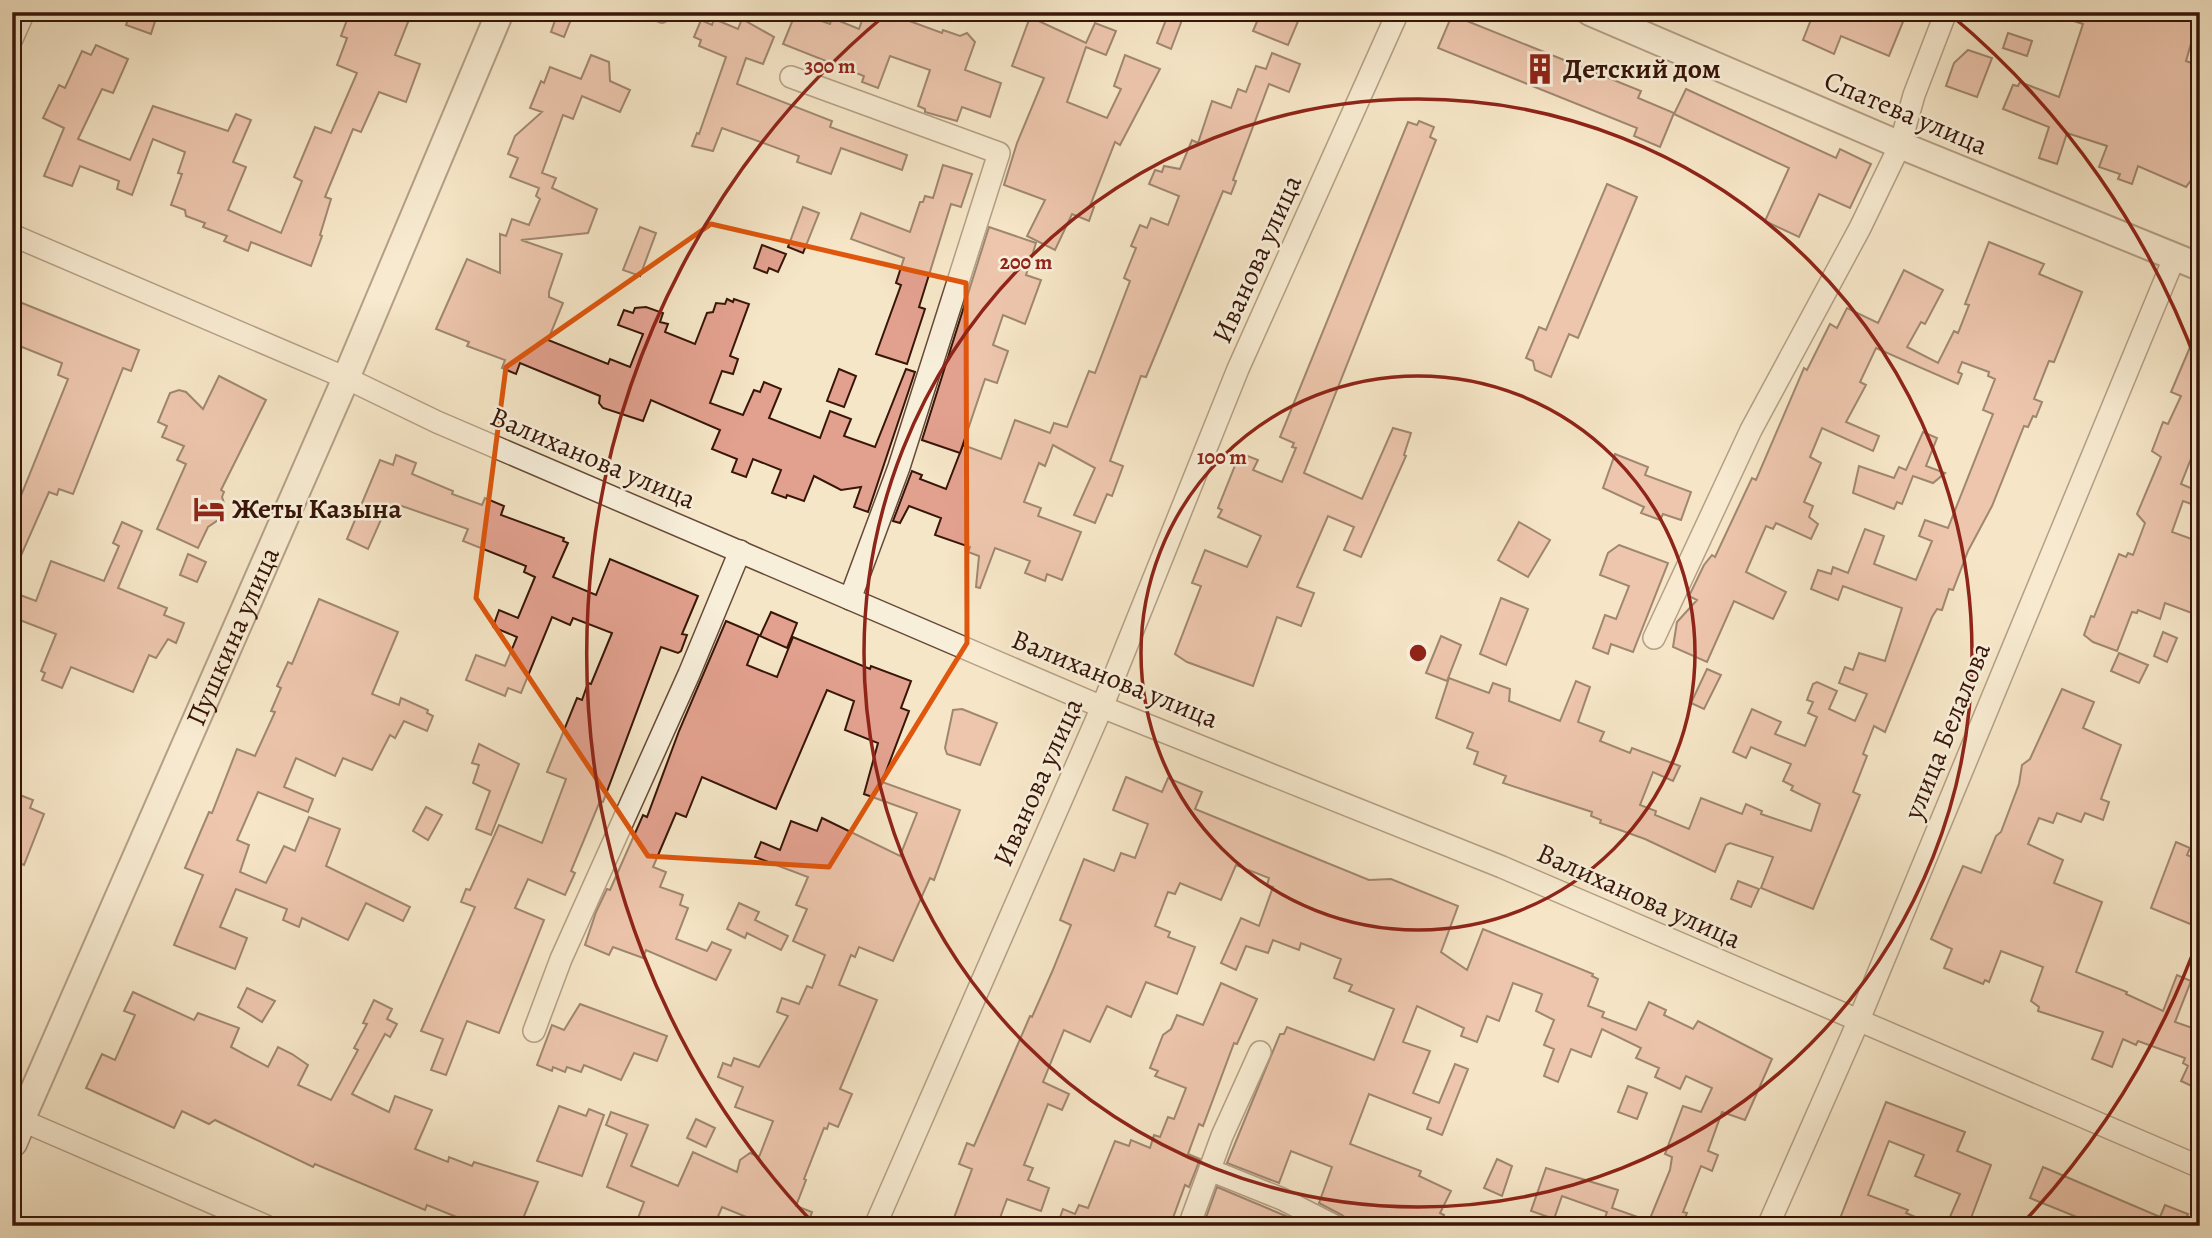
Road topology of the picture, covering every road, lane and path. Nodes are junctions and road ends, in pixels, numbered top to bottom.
1 (24, 12) edge
2 (500, 12) edge
3 (652, 12) edge
4 (671, 12) edge
5 (1398, 12) edge
6 (1590, 12) edge
7 (1946, 12) edge
8 (12, 39) edge
9 (791, 77) dead end
10 (1900, 145) junction
11 (12, 235) edge
12 (2175, 256) junction
13 (2200, 267) edge
14 (346, 378) junction
15 (740, 551) junction
16 (850, 598) junction
17 (1654, 638) dead end
18 (1102, 707) junction
19 (1858, 1023) junction
20 (534, 1031) dead end
21 (1260, 1052) dead end
22 (15, 1126) edge
23 (2200, 1167) edge
24 (1210, 1170) junction
25 (266, 1226) edge
26 (875, 1226) edge
27 (1189, 1226) edge
28 (1335, 1226) edge
29 (1768, 1226) edge

1 - 8 street
2 - 14 street, Пушкина улица
3 - 4 lane
5 - 18 street, Иванова улица
6 - 10 street, Спатева улица
7 - 10 street
9 - 16 street
10 - 12 street, Спатева улица
10 - 17 street
11 - 14 street, Валиханова улица
12 - 13 street, Спатева улица
12 - 19 street, улица Белалова
14 - 15 street, Валиханова улица
14 - 22 street, Пушкина улица
15 - 16 street, Валиханова улица
15 - 20 street
16 - 18 street, Валиханова улица
18 - 19 street, Валиханова улица
18 - 26 street, Иванова улица
19 - 23 street, Валиханова улица
19 - 29 street, улица Белалова
21 - 24 street
22 - 25 street
24 - 27 street
24 - 28 street

